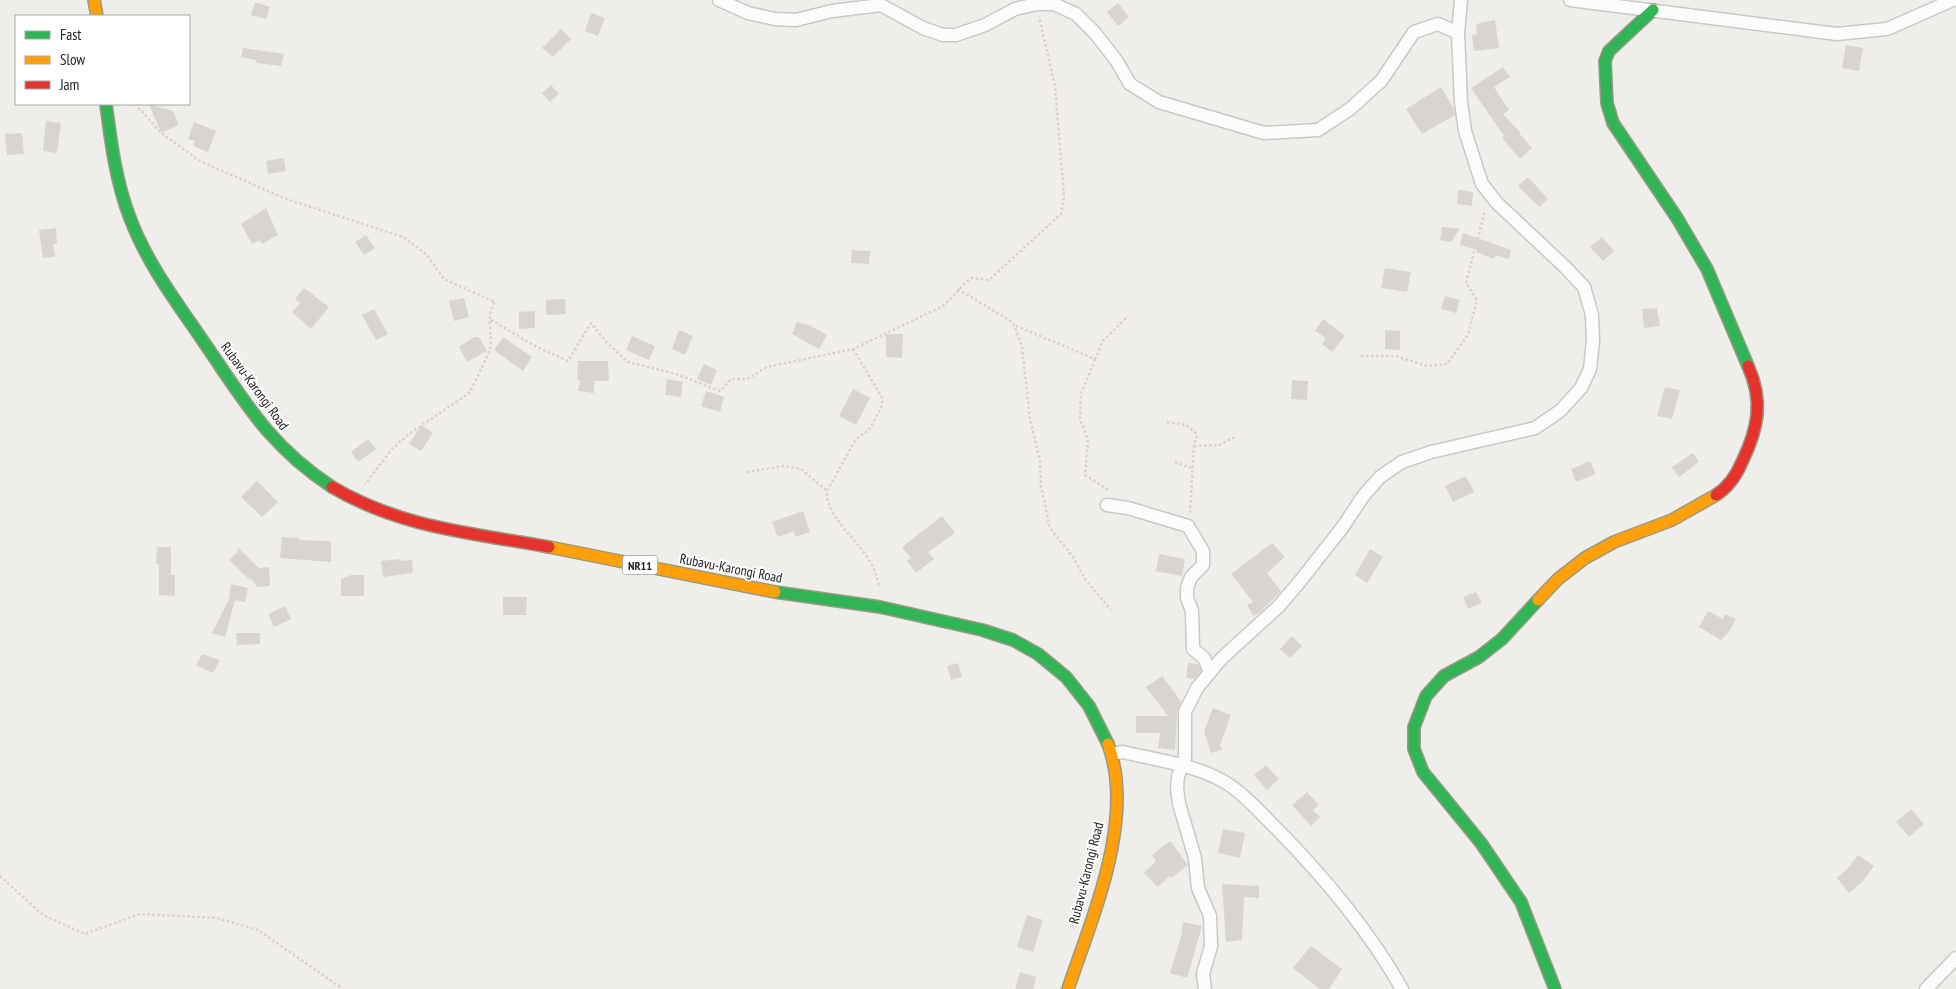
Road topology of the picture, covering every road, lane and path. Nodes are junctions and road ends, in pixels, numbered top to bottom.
1 (94, 0) edge
2 (719, 0) edge
3 (1461, 0) edge
4 (1570, 0) edge
5 (1952, 0) edge
6 (1037, 4) junction
7 (1653, 10) junction
8 (96, 15) edge
9 (1458, 33) junction
10 (106, 105) edge
11 (136, 105) edge
12 (1484, 207) dead end
13 (958, 289) junction
14 (1128, 316) dead end
15 (491, 320) junction
16 (1014, 325) junction
17 (854, 348) junction
18 (1361, 356) dead end
19 (1095, 359) junction
20 (1167, 422) dead end
21 (1235, 437) dead end
22 (1194, 446) junction
23 (1175, 462) dead end
24 (1194, 469) junction
25 (747, 472) dead end
26 (827, 491) junction
27 (353, 499) junction
28 (1107, 505) joint
29 (1188, 526) junction
30 (877, 606) junction
31 (1111, 610) dead end
32 (1210, 672) junction
33 (1112, 754) junction
34 (1182, 766) junction
35 (0, 876) edge
36 (1956, 958) edge
37 (343, 989) edge
38 (1068, 989) edge
39 (1205, 989) edge
40 (1402, 989) edge
41 (1555, 989) edge
42 (1926, 989) edge

1 - 8 main road
2 - 6 street
3 - 9 street
4 - 7 street
5 - 7 street
6 - 9 street
6 - 13 path
7 - 41 main road
9 - 32 street
10 - 27 main road, Rubavu-Karongi Road / NR11
11 - 15 path
12 - 18 path
13 - 16 path
13 - 17 path
14 - 19 path
15 - 17 path
15 - 27 path
16 - 19 path
16 - 31 path
17 - 26 path
19 - 28 path
20 - 22 path
21 - 22 path
22 - 24 path
23 - 24 path
24 - 29 path
25 - 26 path
26 - 30 path
27 - 30 main road, Rubavu-Karongi Road / NR11
28 - 29 street
29 - 32 street
30 - 33 main road, Rubavu-Karongi Road / NR11
32 - 34 street
33 - 34 street
33 - 38 main road, Rubavu-Karongi Road / NR11
34 - 39 street
34 - 40 street
35 - 37 path
36 - 42 street

